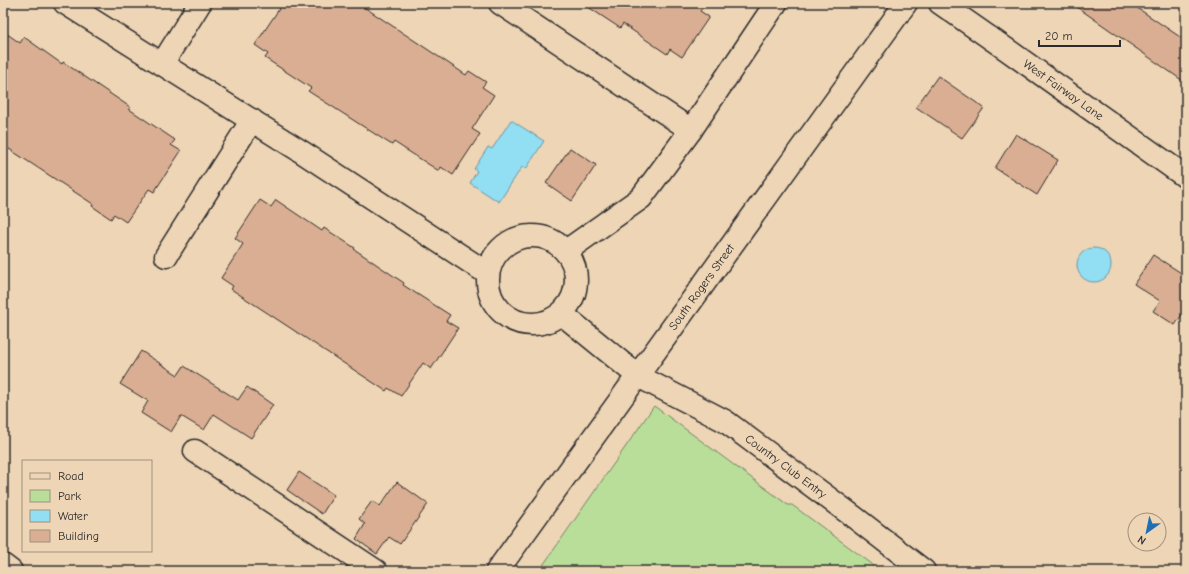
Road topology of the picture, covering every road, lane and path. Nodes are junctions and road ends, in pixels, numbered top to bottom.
1 (64, 3) edge
2 (200, 3) edge
3 (500, 3) edge
4 (776, 3) edge
5 (906, 3) edge
6 (940, 3) edge
7 (162, 64) junction
8 (252, 120) junction
9 (691, 130) junction
10 (1186, 177) edge
11 (566, 251) junction
12 (166, 256) dead end
13 (487, 273) junction
14 (562, 314) junction
15 (638, 376) junction
16 (195, 451) dead end
17 (3, 566) edge
18 (11, 571) edge
19 (376, 571) edge
20 (497, 571) edge
21 (924, 571) edge

1 - 7 street
2 - 7 street
3 - 9 street
4 - 9 street
5 - 15 street, South Rogers Street
6 - 10 street, West Fairway Lane
7 - 8 street
8 - 12 street
8 - 13 street
9 - 11 street
11 - 13 street
11 - 14 street
13 - 14 street
14 - 15 street, Country Club Entry
15 - 20 street, South Rogers Street
15 - 21 street, Country Club Entry
16 - 19 street
17 - 18 street

